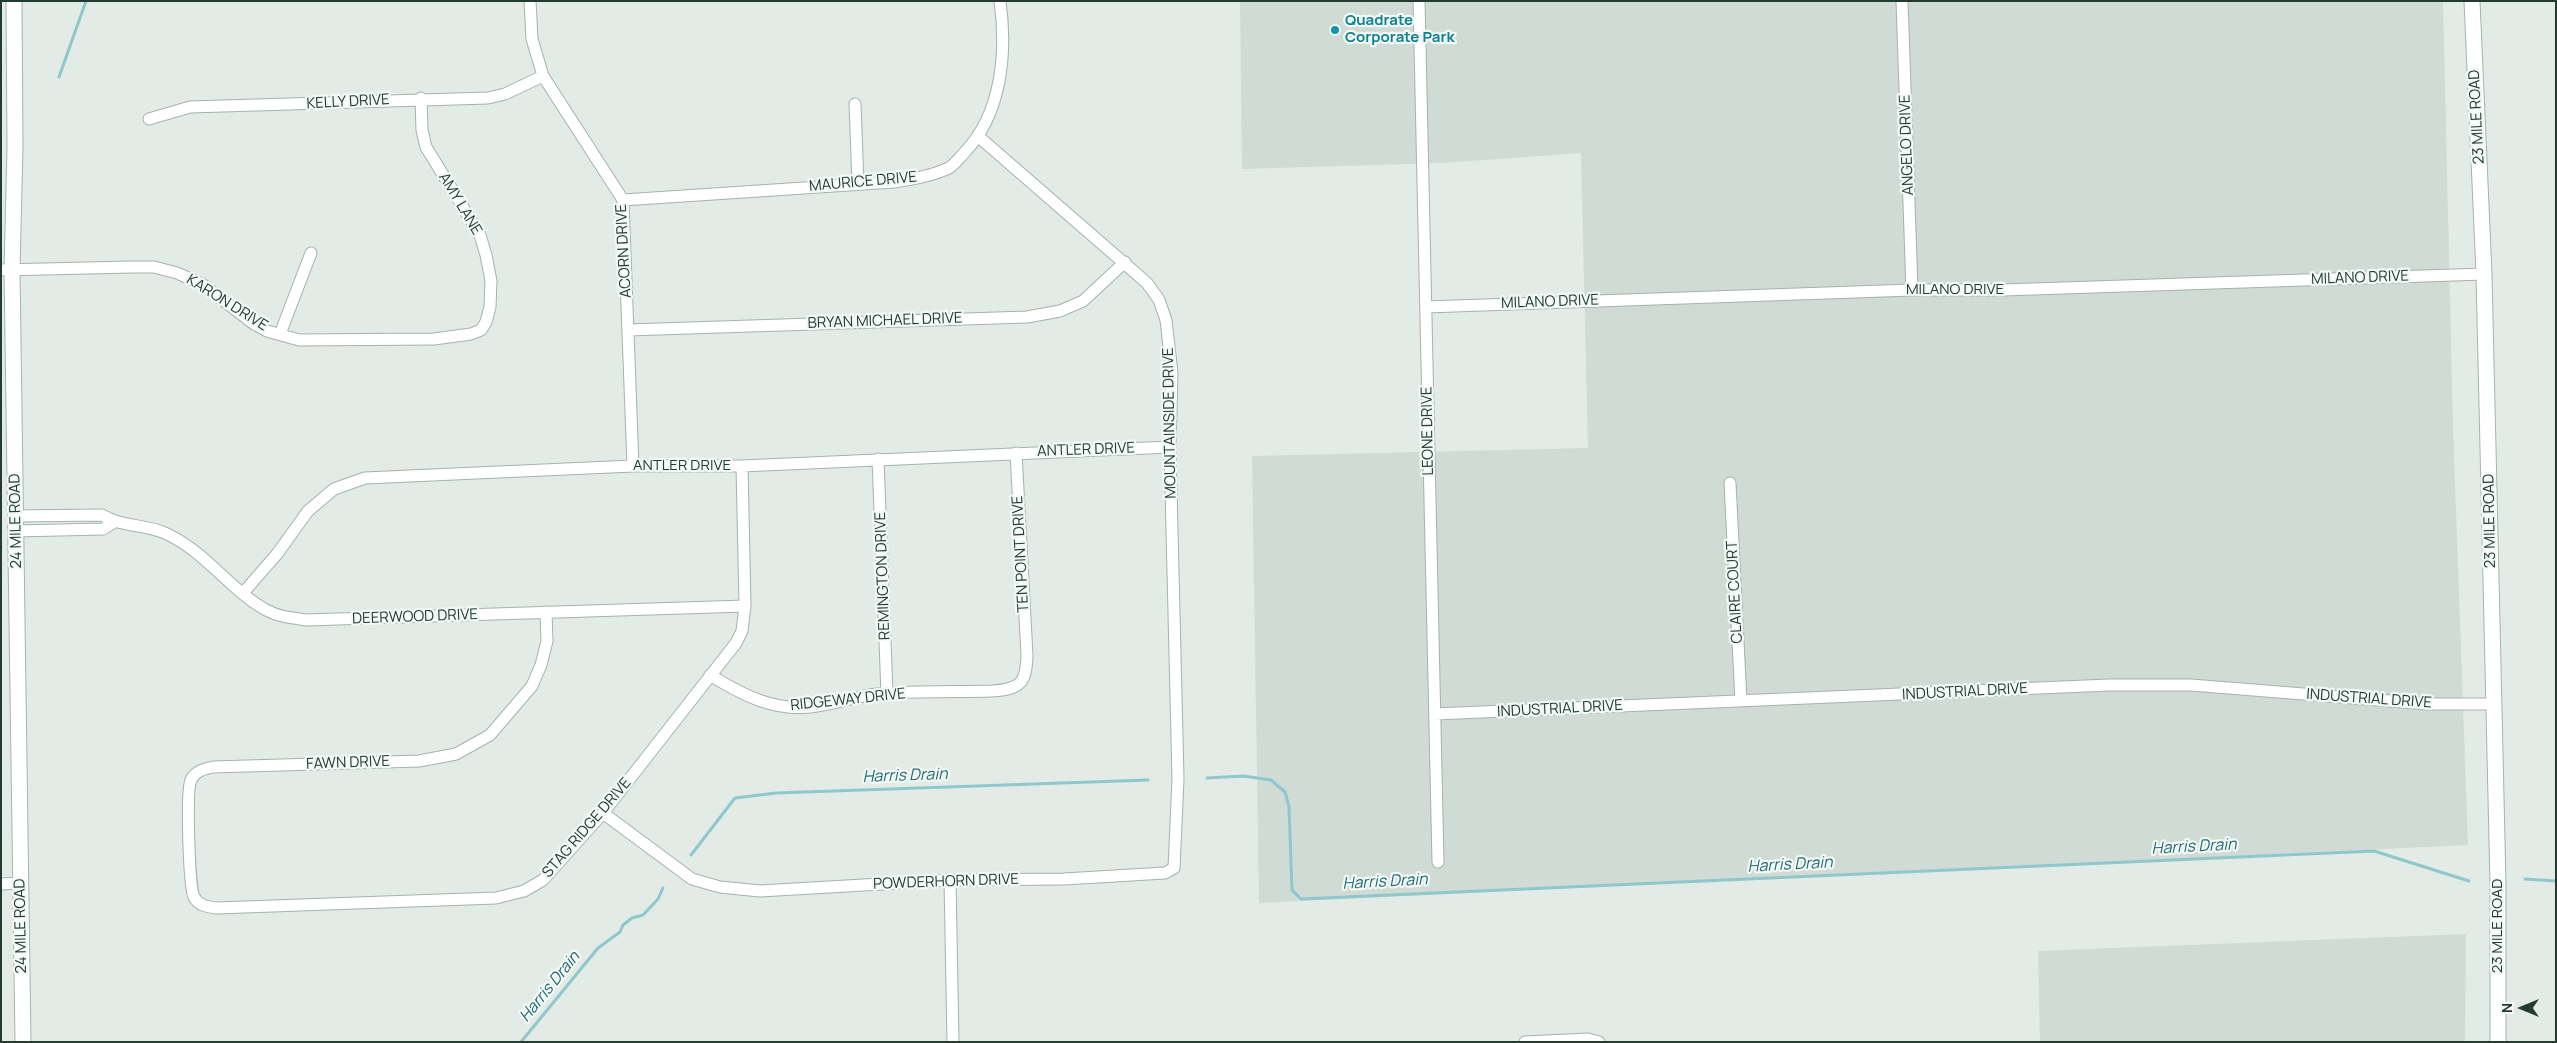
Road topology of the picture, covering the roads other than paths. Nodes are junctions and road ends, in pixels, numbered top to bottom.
1 (14, 1) edge
2 (530, 1) edge
3 (1000, 1) edge
4 (1419, 1) edge
5 (1902, 1) edge
6 (2472, 1) edge
7 (543, 76) junction
8 (421, 98) junction
9 (855, 104) dead end
10 (149, 119) dead end
11 (979, 138) junction
12 (858, 183) junction
13 (623, 200) junction
14 (311, 253) dead end
15 (1125, 262) junction
16 (7, 270) edge
17 (2484, 274) junction
18 (1912, 290) junction
19 (1426, 307) junction
20 (628, 330) junction
21 (280, 334) junction
22 (472, 334) joint
23 (1170, 447) junction
24 (1016, 453) junction
25 (878, 459) junction
26 (633, 466) junction
27 (742, 466) junction
28 (1730, 483) dead end
29 (16, 523) junction
30 (243, 593) junction
31 (745, 606) junction
32 (546, 612) junction
33 (1027, 655) joint
34 (710, 675) junction
35 (887, 694) junction
36 (1741, 701) junction
37 (2494, 704) junction
38 (1435, 714) junction
39 (1177, 731) joint
40 (603, 813) junction
41 (1438, 862) dead end
42 (950, 880) junction
43 (20, 883) junction
44 (1, 884) edge
45 (200, 903) joint
46 (1594, 1041) edge
47 (23, 1042) edge
48 (953, 1042) edge
49 (1525, 1042) edge
50 (2498, 1042) edge

1 - 16 main road, 24 MILE ROAD
2 - 7 street, ACORN DRIVE
3 - 11 street, MAURICE DRIVE
4 - 19 street, LEONE DRIVE
5 - 18 street, ANGELO DRIVE
6 - 17 main road, 23 MILE ROAD
7 - 8 street, KELLY DRIVE
7 - 13 street, ACORN DRIVE
8 - 10 street, KELLY DRIVE
8 - 22 street, AMY LANE
9 - 12 street
11 - 12 street, MAURICE DRIVE
11 - 15 street, MOUNTAINSIDE DRIVE
12 - 13 street, MAURICE DRIVE
13 - 20 street, ACORN DRIVE
14 - 21 street
15 - 20 street, BRYAN MICHAEL DRIVE
15 - 23 street, MOUNTAINSIDE DRIVE
16 - 21 street, KARON DRIVE
16 - 29 main road, 24 MILE ROAD
17 - 18 street, MILANO DRIVE
17 - 37 main road, 23 MILE ROAD
18 - 19 street, MILANO DRIVE
19 - 38 street, LEONE DRIVE
20 - 26 street, ACORN DRIVE
21 - 22 street, KARON DRIVE
23 - 24 street, ANTLER DRIVE
23 - 39 street, MOUNTAINSIDE DRIVE
24 - 25 street, ANTLER DRIVE
24 - 33 street, TEN POINT DRIVE
25 - 27 street, ANTLER DRIVE
25 - 35 street, REMINGTON DRIVE
26 - 27 street, ANTLER DRIVE
26 - 30 street, ANTLER DRIVE
27 - 31 street, STAG RIDGE DRIVE
28 - 36 street, CLAIRE COURT
29 - 30 street, DEERWOOD DRIVE
29 - 43 main road, 24 MILE ROAD
30 - 32 street, DEERWOOD DRIVE
31 - 32 street, DEERWOOD DRIVE
31 - 34 street, STAG RIDGE DRIVE
32 - 45 street, FAWN DRIVE
33 - 35 street, RIDGEWAY DRIVE
34 - 35 street, RIDGEWAY DRIVE
34 - 40 street, STAG RIDGE DRIVE
36 - 37 street, INDUSTRIAL DRIVE
36 - 38 street, INDUSTRIAL DRIVE
37 - 50 main road, 23 MILE ROAD
38 - 41 street, LEONE DRIVE
39 - 42 street, POWDERHORN DRIVE
40 - 42 street, POWDERHORN DRIVE
40 - 45 street, STAG RIDGE DRIVE
42 - 48 street
43 - 44 street
43 - 47 main road, 24 MILE ROAD
46 - 49 street

